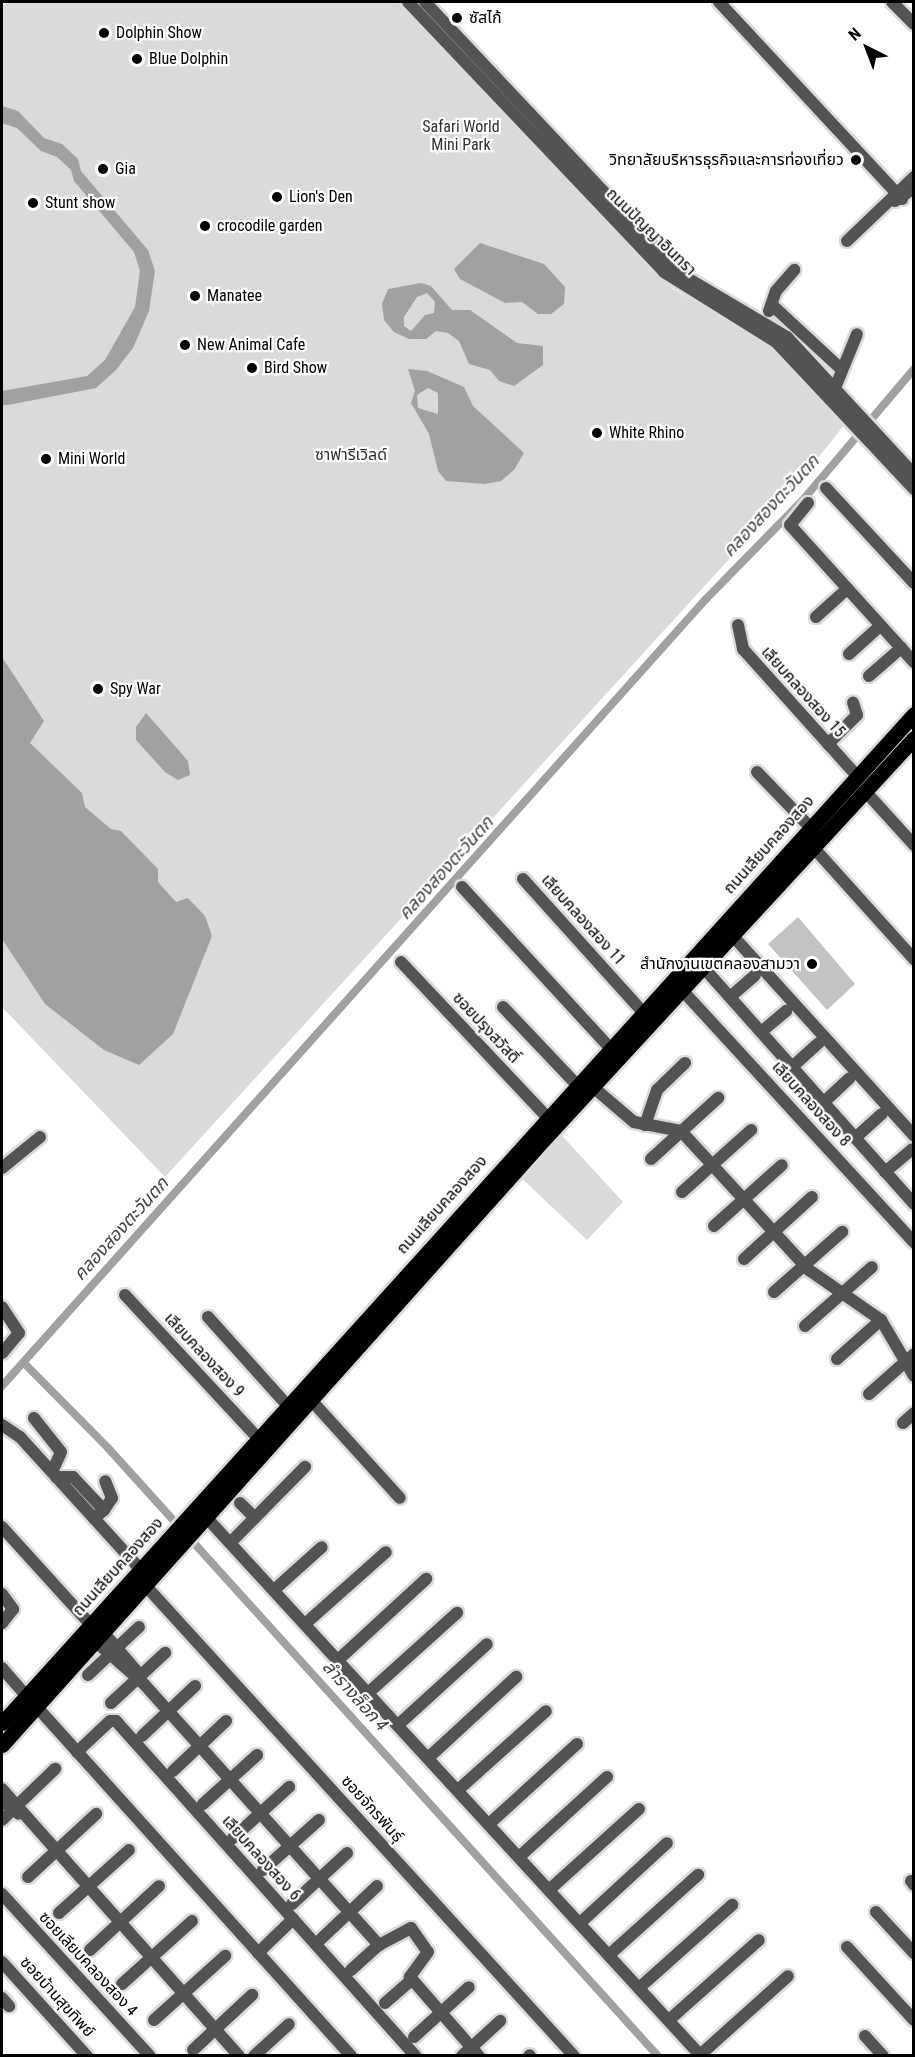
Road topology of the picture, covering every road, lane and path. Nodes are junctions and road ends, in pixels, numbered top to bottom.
1 (408, 2) edge
2 (424, 2) edge
3 (718, 2) edge
4 (892, 2) edge
5 (914, 24) edge
6 (914, 177) edge
7 (914, 188) edge
8 (899, 196) junction
9 (847, 241) dead end
10 (794, 270) dead end
11 (772, 305) junction
12 (765, 321) junction
13 (856, 334) dead end
14 (841, 369) junction
15 (835, 388) junction
16 (850, 412) junction
17 (866, 429) junction
18 (914, 474) edge
19 (826, 488) dead end
20 (914, 489) edge
21 (808, 503) dead end
22 (914, 583) edge
23 (847, 590) junction
24 (816, 617) dead end
25 (738, 625) dead end
26 (880, 626) junction
27 (901, 648) junction
28 (849, 654) dead end
29 (914, 662) edge
30 (869, 676) dead end
31 (854, 703) dead end
32 (914, 714) edge
33 (914, 738) edge
34 (828, 744) junction
35 (757, 772) dead end
36 (857, 776) junction
37 (865, 790) junction
38 (844, 801) junction
39 (810, 827) junction
40 (914, 845) edge
41 (813, 847) junction
42 (523, 879) dead end
43 (462, 887) dead end
44 (732, 935) junction
45 (914, 960) edge
46 (401, 962) dead end
47 (703, 967) junction
48 (755, 975) dead end
49 (682, 990) junction
50 (730, 997) junction
51 (502, 1007) dead end
52 (642, 1011) junction
53 (786, 1011) dead end
54 (761, 1032) junction
55 (819, 1043) dead end
56 (609, 1047) junction
57 (685, 1063) dead end
58 (792, 1067) junction
59 (850, 1078) dead end
60 (576, 1084) junction
61 (593, 1087) junction
62 (718, 1098) dead end
63 (824, 1102) junction
64 (882, 1114) dead end
65 (546, 1116) junction
66 (645, 1125) junction
67 (751, 1130) dead end
68 (681, 1131) junction
69 (40, 1137) dead end
70 (855, 1138) junction
71 (913, 1142) edge
72 (651, 1159) dead end
73 (712, 1164) junction
74 (782, 1165) dead end
75 (2, 1168) edge
76 (885, 1172) junction
77 (682, 1192) dead end
78 (812, 1197) dead end
79 (744, 1198) junction
80 (914, 1204) edge
81 (714, 1226) dead end
82 (774, 1231) junction
83 (842, 1232) dead end
84 (914, 1242) edge
85 (744, 1259) dead end
86 (805, 1264) junction
87 (872, 1267) dead end
88 (844, 1291) junction
89 (774, 1292) dead end
90 (125, 1295) dead end
91 (2, 1307) edge
92 (208, 1317) dead end
93 (881, 1320) junction
94 (805, 1326) dead end
95 (2, 1353) edge
96 (909, 1358) edge
97 (837, 1359) dead end
98 (914, 1376) edge
99 (869, 1394) dead end
100 (311, 1400) junction
101 (287, 1405) junction
102 (914, 1413) edge
103 (34, 1418) dead end
104 (903, 1423) dead end
105 (2, 1425) edge
106 (258, 1438) junction
107 (305, 1467) dead end
108 (54, 1474) junction
109 (105, 1481) dead end
110 (400, 1498) dead end
111 (240, 1503) dead end
112 (99, 1514) junction
113 (206, 1516) junction
114 (255, 1518) junction
115 (2, 1527) edge
116 (230, 1543) junction
117 (322, 1547) dead end
118 (386, 1552) dead end
119 (140, 1569) junction
120 (426, 1579) dead end
121 (145, 1585) junction
122 (274, 1590) junction
123 (2, 1594) edge
124 (458, 1613) dead end
125 (2, 1623) edge
126 (304, 1624) junction
127 (139, 1627) dead end
128 (96, 1633) junction
129 (487, 1644) dead end
130 (113, 1651) junction
131 (165, 1653) dead end
132 (338, 1660) junction
133 (2, 1668) edge
134 (88, 1676) dead end
135 (516, 1677) dead end
136 (140, 1680) junction
137 (195, 1686) dead end
138 (369, 1693) junction
139 (31, 1701) junction
140 (111, 1703) dead end
141 (546, 1711) dead end
142 (168, 1712) junction
143 (226, 1721) dead end
144 (2, 1723) edge
145 (398, 1725) junction
146 (142, 1736) dead end
147 (577, 1744) dead end
148 (2, 1745) edge
149 (200, 1746) junction
150 (77, 1752) junction
151 (257, 1755) dead end
152 (428, 1758) junction
153 (56, 1769) dead end
154 (173, 1771) dead end
155 (607, 1777) dead end
156 (230, 1779) junction
157 (289, 1787) dead end
158 (2, 1789) edge
159 (458, 1790) junction
160 (2, 1801) edge
161 (203, 1804) dead end
162 (639, 1809) dead end
163 (16, 1810) junction
164 (260, 1813) junction
165 (96, 1814) dead end
166 (2, 1820) edge
167 (319, 1820) dead end
168 (489, 1824) junction
169 (233, 1838) dead end
170 (667, 1843) dead end
171 (290, 1845) junction
172 (129, 1850) dead end
173 (54, 1851) junction
174 (347, 1853) dead end
175 (519, 1857) junction
176 (263, 1870) dead end
177 (698, 1875) dead end
178 (28, 1877) dead end
179 (319, 1879) junction
180 (159, 1886) dead end
181 (377, 1886) dead end
182 (87, 1888) junction
183 (549, 1890) junction
184 (2, 1894) edge
185 (292, 1904) dead end
186 (732, 1905) dead end
187 (349, 1912) junction
188 (876, 1912) dead end
189 (59, 1913) dead end
190 (293, 1919) junction
191 (192, 1921) dead end
192 (119, 1923) junction
193 (579, 1923) junction
194 (321, 1939) dead end
195 (759, 1940) dead end
196 (379, 1945) junction
197 (847, 1947) dead end
198 (90, 1950) dead end
199 (258, 1953) junction
200 (914, 1953) edge
201 (609, 1955) junction
202 (225, 1956) dead end
203 (150, 1959) junction
204 (2, 1962) edge
205 (351, 1970) dead end
206 (788, 1976) dead end
207 (411, 1980) junction
208 (122, 1984) dead end
209 (470, 1987) dead end
210 (639, 1988) junction
211 (183, 1994) junction
212 (252, 1995) dead end
213 (385, 2003) dead end
214 (441, 2013) junction
215 (154, 2020) dead end
216 (669, 2020) junction
217 (914, 2020) edge
218 (500, 2021) dead end
219 (289, 2024) dead end
220 (215, 2030) junction
221 (866, 2036) dead end
222 (414, 2037) dead end
223 (193, 2050) dead end
224 (471, 2053) edge
225 (87, 2055) edge
226 (150, 2055) edge
227 (239, 2055) edge
228 (254, 2055) edge
229 (351, 2055) edge
230 (416, 2055) edge
231 (574, 2055) edge
232 (701, 2055) edge
233 (883, 2055) edge

1 - 16 street, ถนนปัญญาอินทรา
2 - 12 street, ถนนปัญญาอินทรา
3 - 8 street
4 - 5 street
6 - 8 street
7 - 8 street
8 - 9 street
10 - 11 street
11 - 12 street
11 - 14 street
12 - 15 street, ถนนปัญญาอินทรา
13 - 14 street
14 - 15 street
15 - 16 street, ถนนปัญญาอินทรา
16 - 17 street, ถนนปัญญาอินทรา
17 - 18 street, ถนนปัญญาอินทรา
17 - 20 street, ถนนปัญญาอินทรา
19 - 22 street
21 - 23 street
23 - 24 street
23 - 26 street
25 - 34 street, เลียบคลองสอง 15
26 - 27 street
26 - 28 street
27 - 29 street
27 - 30 street
31 - 34 street
32 - 36 main road, ถนนเลียบคลองสอง
33 - 37 main road, ถนนเลียบคลองสอง
34 - 36 street, เลียบคลองสอง 15
35 - 39 street
36 - 38 main road, ถนนเลียบคลองสอง
37 - 38 main road, ถนนเลียบคลองสอง
37 - 40 street
38 - 39 main road, ถนนเลียบคลองสอง
38 - 41 main road, ถนนเลียบคลองสอง
39 - 52 main road, ถนนเลียบคลองสอง
41 - 44 main road, ถนนเลียบคลองสอง
41 - 45 street
42 - 52 street, เลียบคลองสอง 11
43 - 56 street
44 - 47 main road, ถนนเลียบคลองสอง
44 - 71 street
46 - 65 street, ซอยปรุงสวัสดิ์
47 - 49 main road, ถนนเลียบคลองสอง
47 - 50 street
48 - 50 street
49 - 61 main road, ถนนเลียบคลองสอง
49 - 84 street, เลียบคลองสอง 8
50 - 54 street
51 - 60 street
52 - 56 main road, ถนนเลียบคลองสอง
53 - 54 street
54 - 58 street
55 - 58 street
56 - 60 main road, ถนนเลียบคลองสอง
57 - 66 street
58 - 63 street
59 - 63 street
60 - 65 main road, ถนนเลียบคลองสอง
61 - 66 street
61 - 100 main road, ถนนเลียบคลองสอง
62 - 68 street
63 - 70 street
64 - 70 street
65 - 101 main road, ถนนเลียบคลองสอง
66 - 68 street
67 - 73 street
68 - 72 street
68 - 73 street
69 - 75 street
70 - 76 street
71 - 76 street
73 - 77 street
73 - 79 street
74 - 79 street
76 - 80 street
78 - 82 street
79 - 81 street
79 - 82 street
82 - 85 street
82 - 86 street
83 - 86 street
86 - 88 street
86 - 89 street
87 - 88 street
88 - 93 street
88 - 94 street
90 - 106 street, เลียบคลองสอง 9
91 - 95 street
92 - 101 street
93 - 96 street
93 - 97 street
96 - 98 street
96 - 99 street
100 - 110 street
100 - 113 main road, ถนนเลียบคลองสอง
101 - 106 main road, ถนนเลียบคลองสอง
102 - 104 street
103 - 108 street
105 - 108 street
106 - 119 main road, ถนนเลียบคลองสอง
107 - 114 street
108 - 112 street
109 - 112 street
111 - 114 street
112 - 119 street
113 - 116 street
113 - 121 main road, ถนนเลียบคลองสอง
114 - 116 street
115 - 128 street
116 - 122 street
117 - 122 street
118 - 126 street
119 - 128 main road, ถนนเลียบคลองสอง
120 - 132 street
121 - 128 main road, ถนนเลียบคลองสอง
121 - 231 street, ซอยจักรพันธุ์
122 - 126 street
123 - 125 street
124 - 138 street
126 - 132 street
127 - 130 street
128 - 130 street
128 - 139 main road, ถนนเลียบคลองสอง
129 - 145 street
130 - 134 street
130 - 136 street
131 - 136 street
132 - 138 street
133 - 139 street
135 - 152 street
136 - 140 street
136 - 142 street
137 - 142 street
138 - 145 street
139 - 144 main road, ถนนเลียบคลองสอง
139 - 148 main road, ถนนเลียบคลองสอง
139 - 150 street
141 - 159 street
142 - 146 street
142 - 149 street
143 - 149 street
145 - 152 street
147 - 168 street
149 - 154 street
149 - 156 street
150 - 190 street, เลียบคลองสอง 6
150 - 199 street
151 - 156 street
152 - 159 street
153 - 163 street
155 - 175 street
156 - 161 street
156 - 164 street
157 - 164 street
158 - 163 street
159 - 168 street
160 - 163 street
162 - 183 street
163 - 166 street
163 - 173 street
164 - 169 street
164 - 171 street
165 - 173 street
167 - 171 street
168 - 175 street
170 - 193 street
171 - 176 street
171 - 179 street
172 - 182 street
173 - 178 street
173 - 182 street
174 - 179 street
175 - 183 street
177 - 201 street
179 - 185 street
179 - 187 street
180 - 192 street
181 - 187 street
182 - 189 street
182 - 192 street
183 - 193 street
184 - 226 street, ซอยเลียบคลองสอง 4
186 - 210 street
187 - 194 street
187 - 196 street
188 - 200 street
190 - 199 street
190 - 230 street, เลียบคลองสอง 6
191 - 203 street
192 - 198 street
192 - 203 street
193 - 201 street
195 - 216 street
196 - 205 street
196 - 207 street
197 - 217 street
199 - 229 street
201 - 210 street
202 - 211 street
203 - 208 street
203 - 211 street
204 - 225 street, ซอยบ้านสุขทิพย์
206 - 232 street
207 - 213 street
207 - 214 street
209 - 214 street
210 - 216 street
211 - 215 street
211 - 220 street
212 - 220 street
214 - 222 street
214 - 224 street
216 - 232 street
218 - 224 street
219 - 228 street
220 - 223 street
220 - 227 street
221 - 233 street

